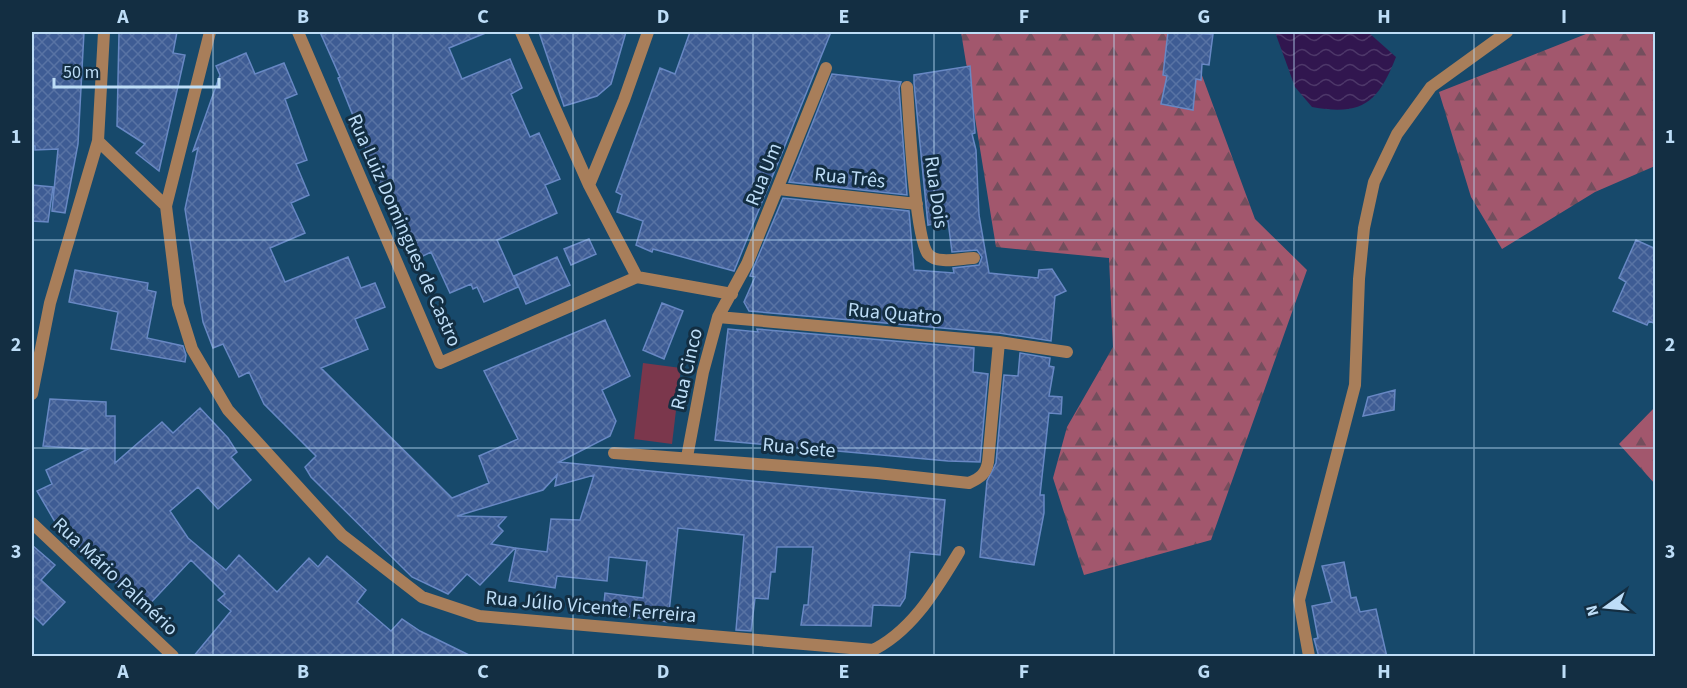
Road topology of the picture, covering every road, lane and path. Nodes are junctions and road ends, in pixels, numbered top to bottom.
1 (104, 32) edge
2 (210, 32) edge
3 (298, 32) edge
4 (521, 32) edge
5 (648, 32) edge
6 (1508, 32) edge
7 (825, 68) dead end
8 (907, 87) dead end
9 (98, 141) junction
10 (589, 185) junction
11 (778, 189) junction
12 (917, 204) junction
13 (166, 206) junction
14 (974, 258) dead end
15 (637, 276) junction
16 (732, 294) junction
17 (718, 317) junction
18 (999, 342) junction
19 (1067, 352) dead end
20 (32, 394) edge
21 (614, 453) dead end
22 (687, 457) junction
23 (32, 523) edge
24 (959, 552) dead end
25 (874, 650) junction
26 (173, 657) edge
27 (859, 657) edge
28 (1309, 657) edge

1 - 9 street
2 - 13 street
3 - 15 street, Rua Luiz Domingues de Castro
4 - 10 street
5 - 10 street
6 - 28 street
7 - 11 street, Rua Um
8 - 12 street, Rua Dois
9 - 13 street
9 - 20 street
10 - 15 street
11 - 12 street, Rua Três
11 - 16 street, Rua Um
12 - 14 street, Rua Dois
13 - 25 street, Rua Júlio Vicente Ferreira
15 - 16 street
16 - 17 street, Rua Cinco
17 - 18 street, Rua Quatro
17 - 22 street, Rua Cinco
18 - 19 street, Rua Quatro
18 - 22 street, Rua Sete
21 - 22 street, Rua Sete
23 - 26 street, Rua Mário Palmério
24 - 25 street
25 - 27 street

